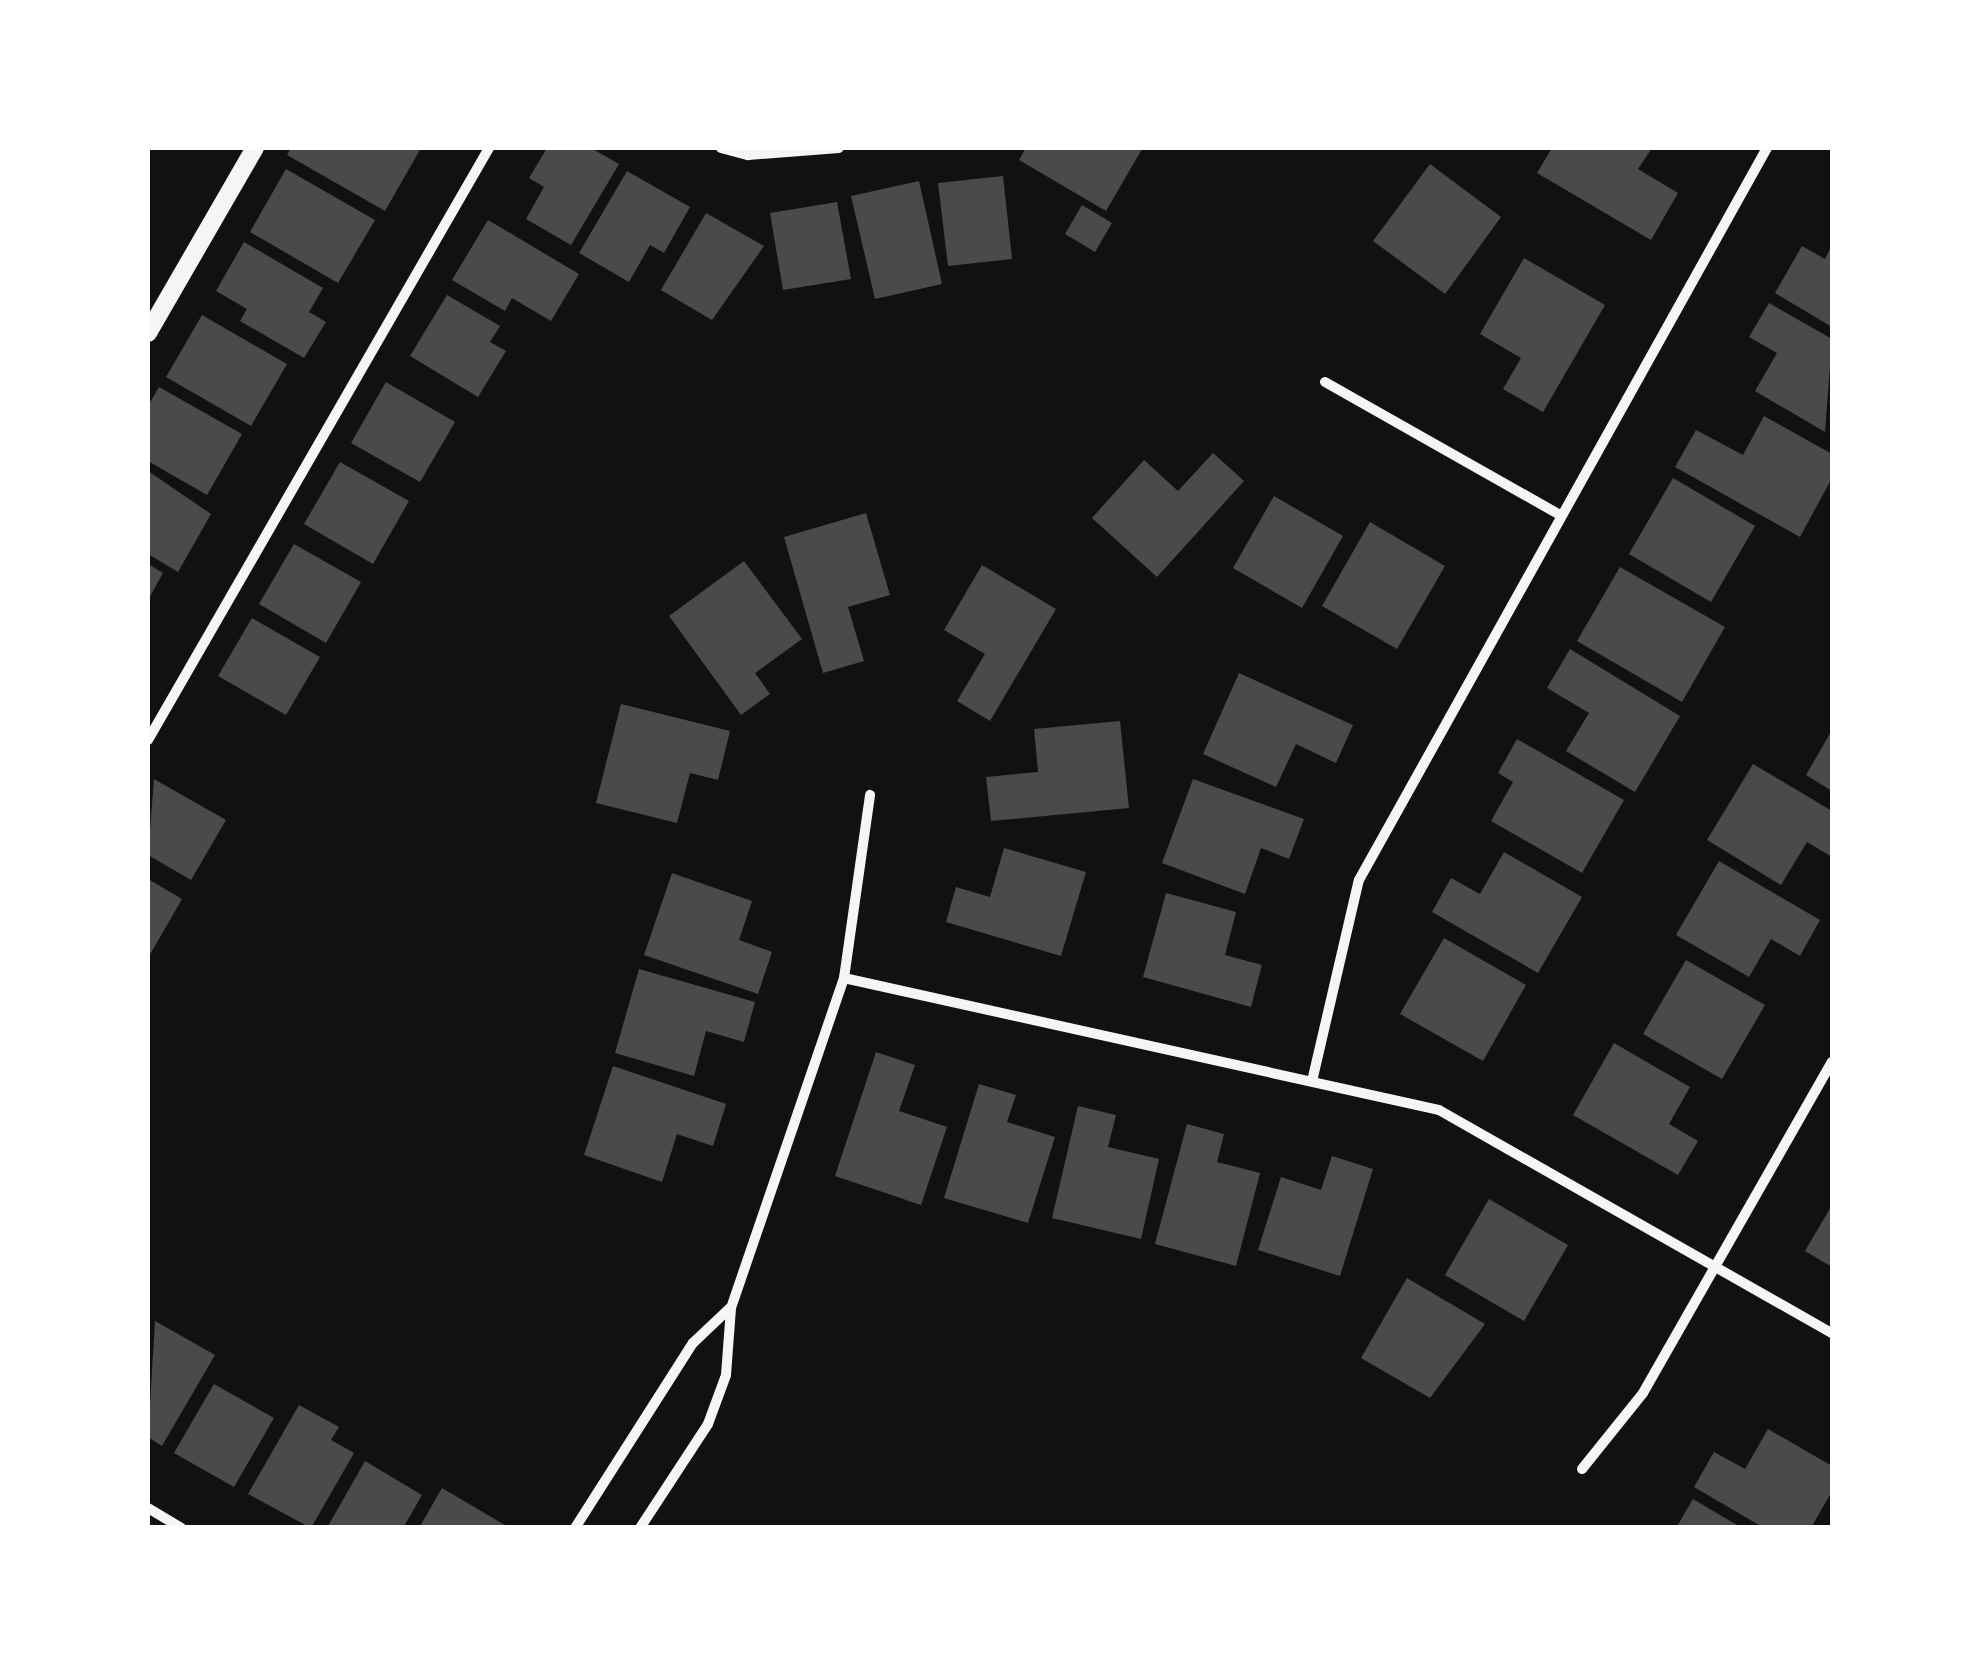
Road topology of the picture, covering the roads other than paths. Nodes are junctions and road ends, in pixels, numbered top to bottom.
1 (255, 148) edge
2 (489, 148) edge
3 (721, 148) edge
4 (838, 148) edge
5 (1768, 148) edge
6 (148, 333) edge
7 (1325, 382) dead end
8 (1560, 514) junction
9 (153, 720) edge
10 (148, 740) edge
11 (870, 794) dead end
12 (844, 978) junction
13 (1832, 1062) edge
14 (1313, 1077) junction
15 (1714, 1265) junction
16 (731, 1308) junction
17 (1832, 1333) edge
18 (1582, 1469) dead end
19 (148, 1508) edge
20 (181, 1528) edge
21 (575, 1528) edge
22 (640, 1528) edge

1 - 6 street
2 - 9 street
3 - 4 street
5 - 8 street
7 - 8 street
8 - 14 street
9 - 10 street
11 - 12 street
12 - 14 street
12 - 16 street
13 - 15 street
14 - 15 street
15 - 17 street
15 - 18 street
16 - 21 street
16 - 22 street
19 - 20 street

